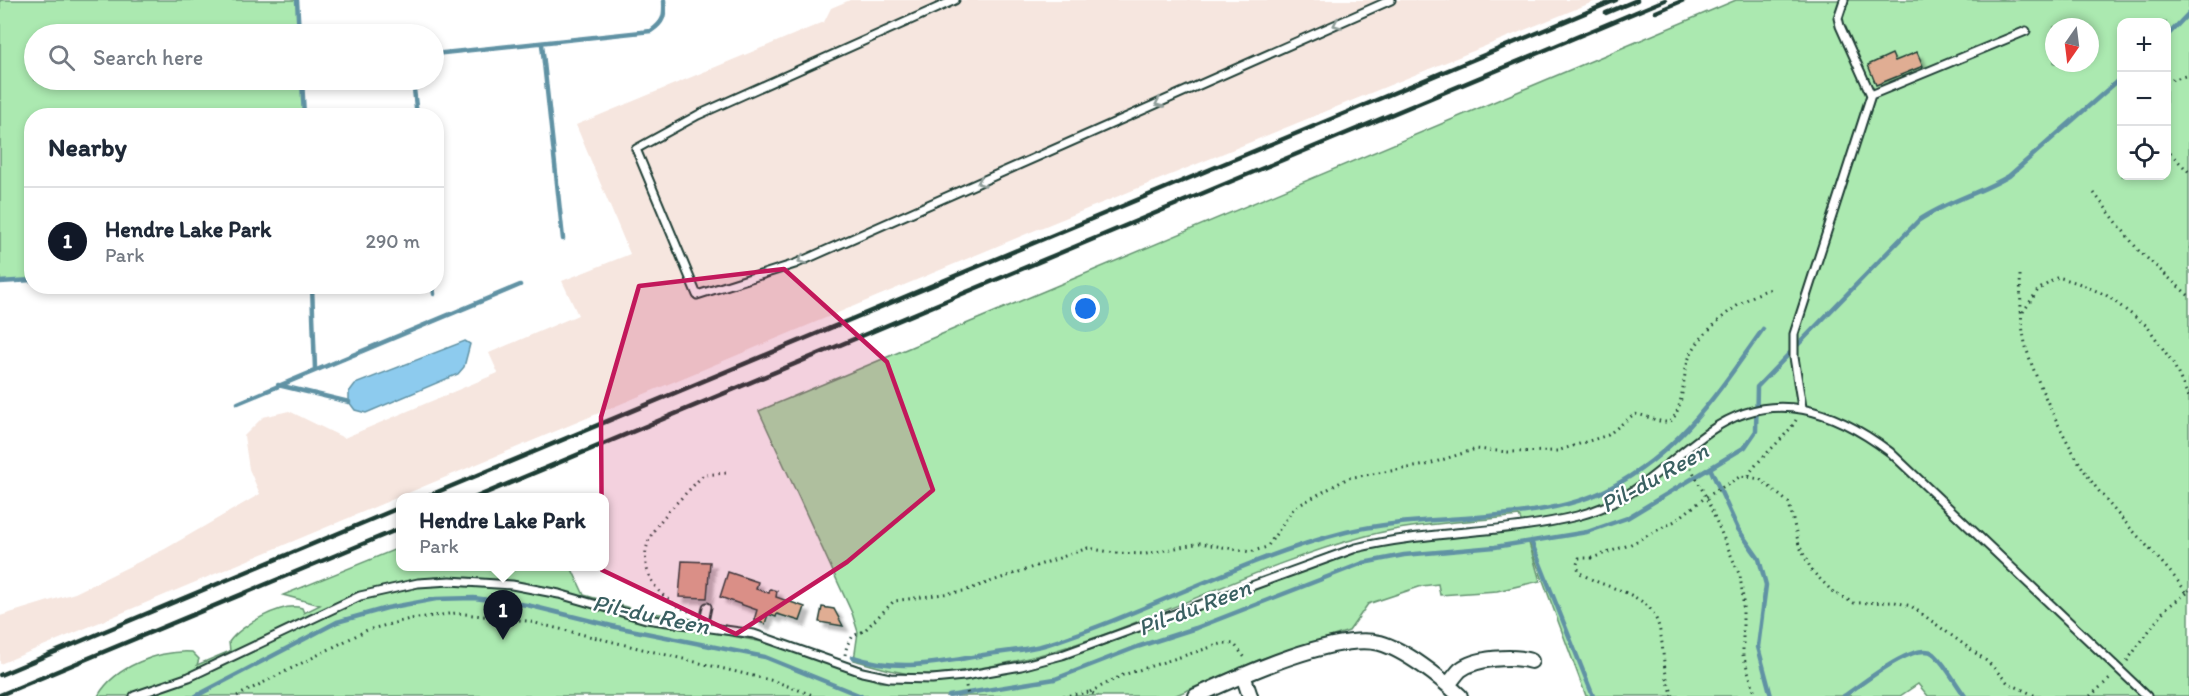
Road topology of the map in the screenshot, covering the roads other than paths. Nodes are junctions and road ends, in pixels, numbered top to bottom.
1 (955, 0) edge
2 (1391, 0) edge
3 (1844, 0) edge
4 (2026, 31) dead end
5 (1871, 95) junction
6 (1802, 407) junction
7 (706, 607) dead end
8 (704, 627) junction
9 (1531, 661) dead end
10 (1247, 673) junction
11 (1448, 685) junction
12 (134, 696) edge
13 (1196, 696) edge
14 (1250, 696) edge
15 (1460, 696) edge
16 (2147, 696) edge

2 -> 1 lane
3 - 5 lane
4 - 5 lane
5 - 6 lane
6 - 8 lane
6 - 16 lane
7 - 8 lane
8 - 12 lane
9 - 11 street
10 - 11 street
10 - 13 street
10 - 14 street
11 - 15 street

